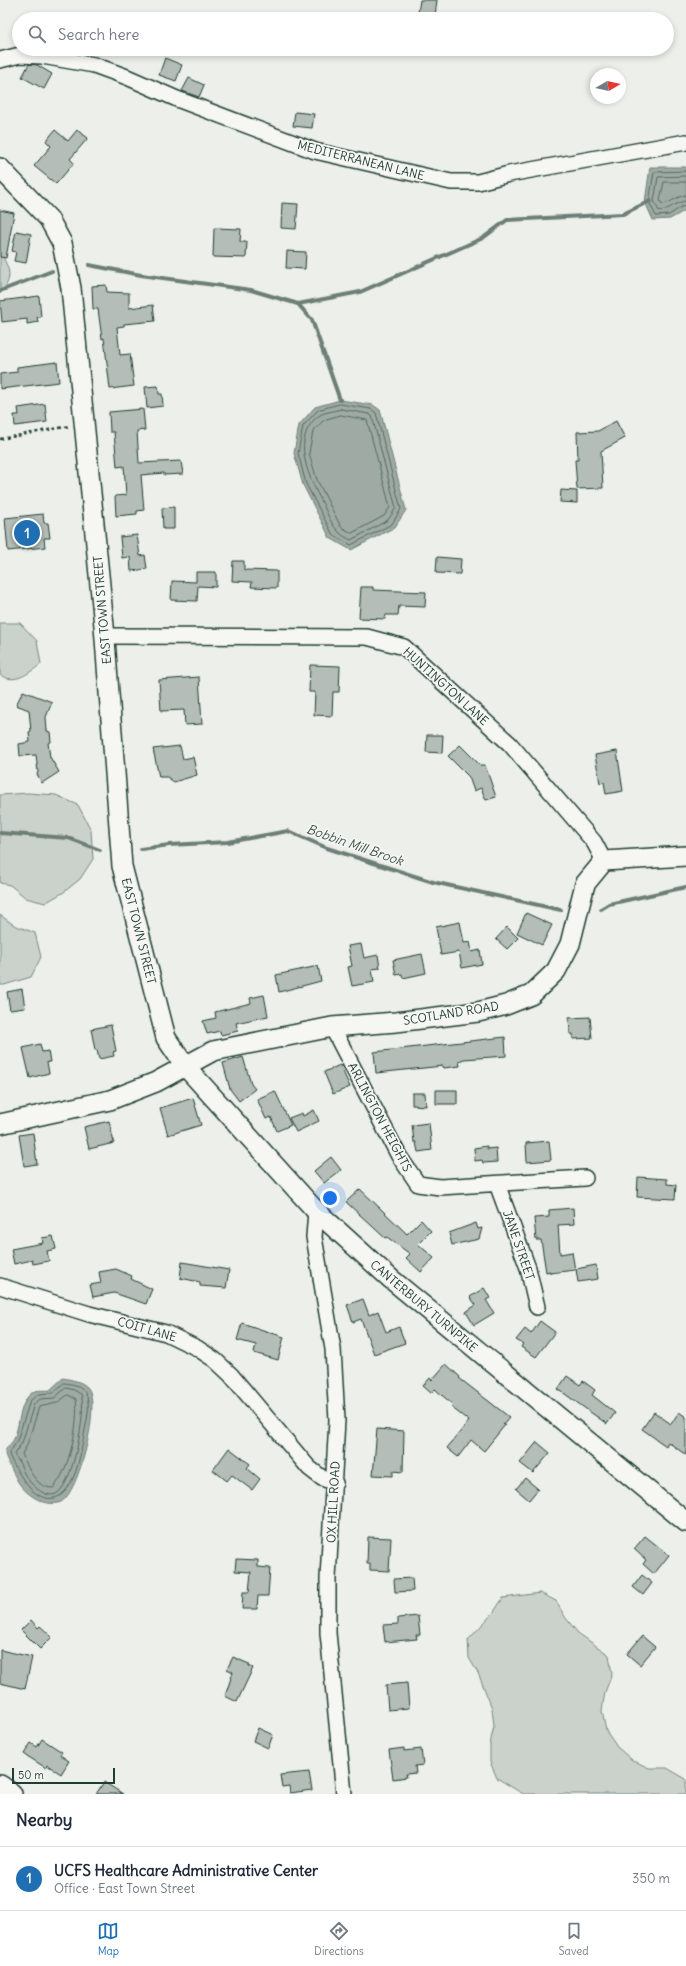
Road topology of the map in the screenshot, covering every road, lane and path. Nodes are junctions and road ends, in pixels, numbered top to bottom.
1 (16, 56) edge
2 (42, 56) edge
3 (0, 60) edge
4 (686, 142) edge
5 (0, 168) edge
6 (7, 183) edge
7 (84, 424) junction
8 (0, 439) edge
9 (105, 636) junction
10 (686, 856) edge
11 (604, 861) junction
12 (332, 1027) junction
13 (185, 1066) junction
14 (0, 1124) edge
15 (585, 1178) dead end
16 (497, 1184) junction
17 (316, 1211) junction
18 (0, 1286) edge
19 (537, 1307) dead end
20 (335, 1483) junction
21 (686, 1522) edge
22 (0, 1786) edge
23 (11, 1794) edge
24 (344, 1794) edge

1 - 3 street, MEDITERRANEAN LANE
2 - 4 street, MEDITERRANEAN LANE
5 - 6 street, EAST TOWN STREET
6 - 7 street, EAST TOWN STREET
7 - 8 path
7 - 9 street, EAST TOWN STREET
9 - 11 street, HUNTINGTON LANE
9 - 13 street, EAST TOWN STREET
10 - 11 street
11 - 12 street, SCOTLAND ROAD
12 - 13 street, SCOTLAND ROAD
12 - 16 street, ARLINGTON HEIGHTS
13 - 14 street, SCOTLAND ROAD
13 - 17 street, CANTERBURY TURNPIKE
15 - 16 street, ARLINGTON HEIGHTS
16 - 19 street, JANE STREET
17 - 20 street, OX HILL ROAD
17 - 21 street, CANTERBURY TURNPIKE
18 - 20 street, COIT LANE
20 - 24 street, OX HILL ROAD
22 - 23 main road

